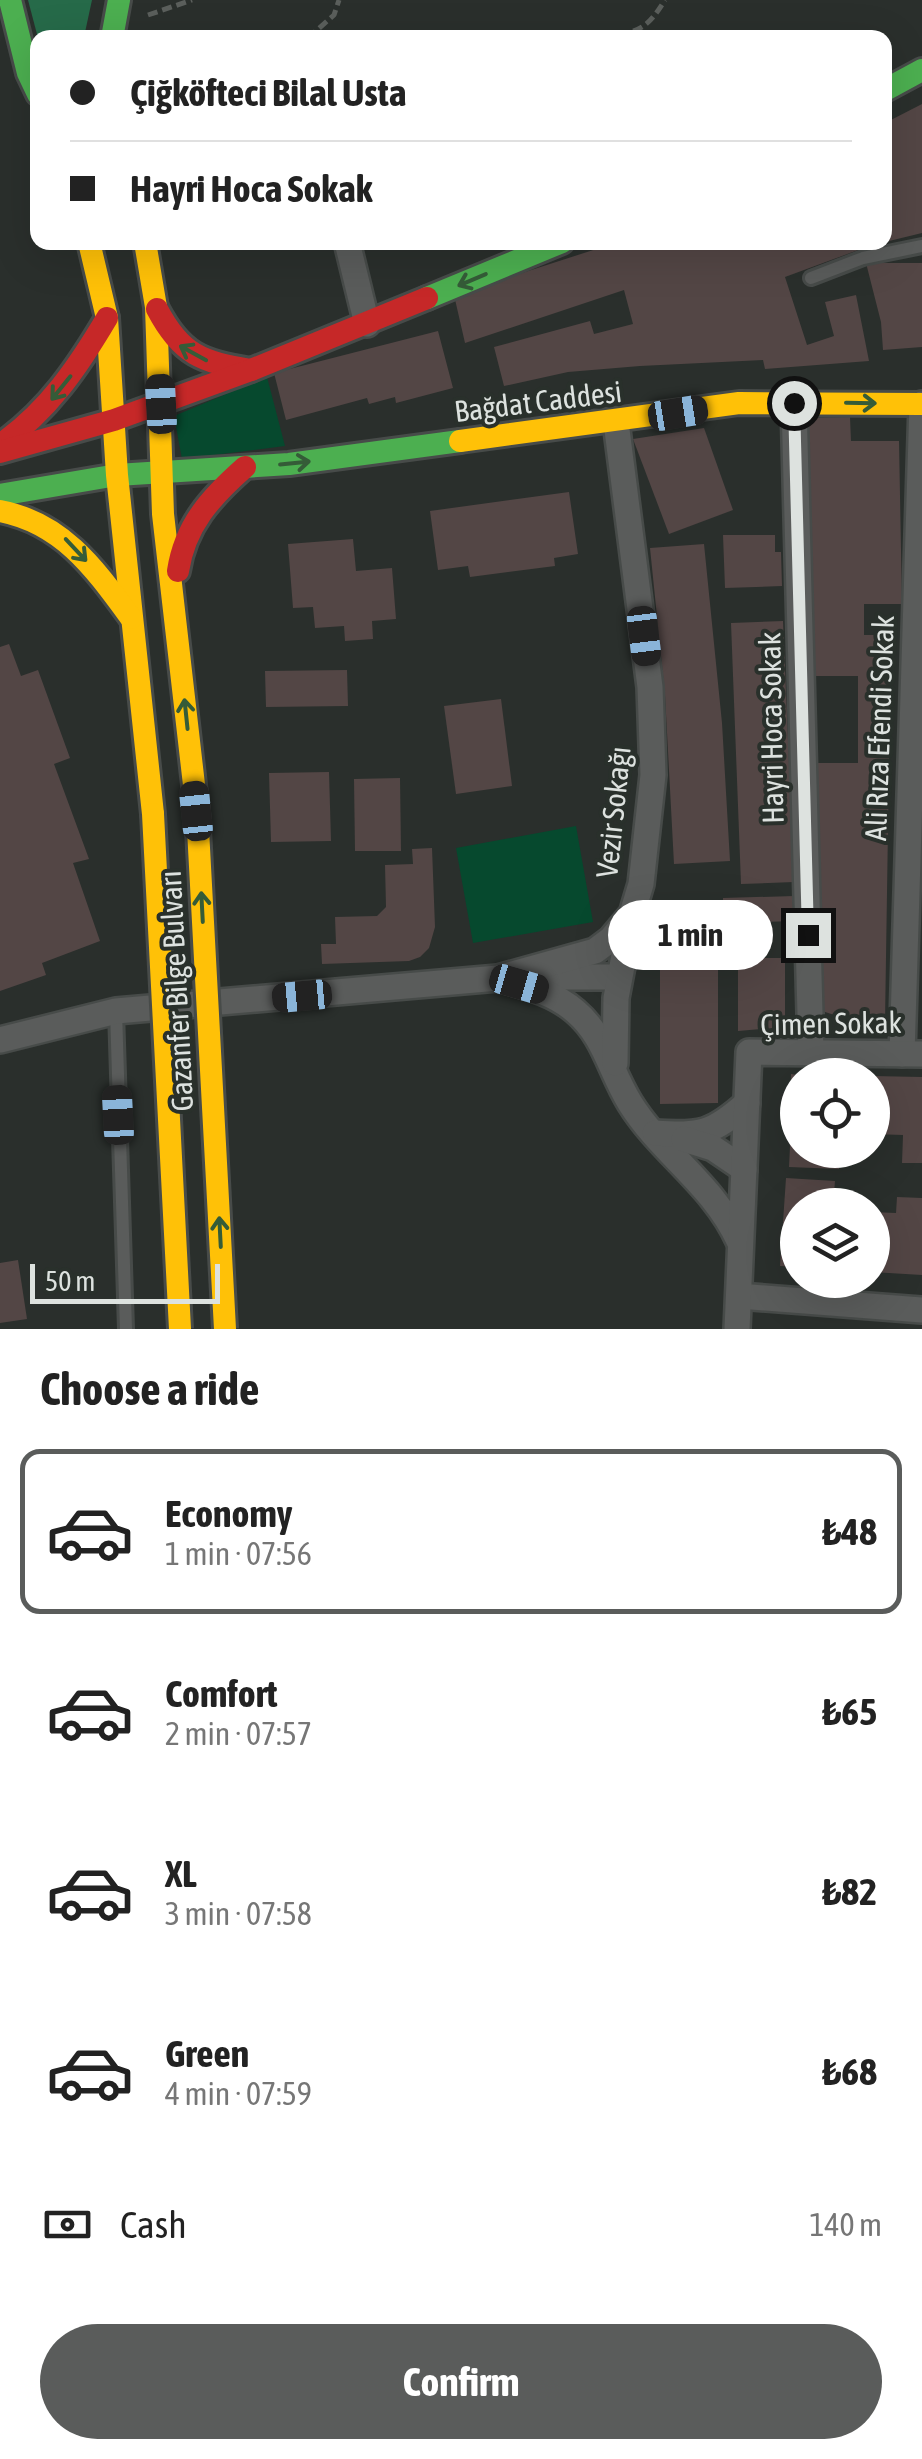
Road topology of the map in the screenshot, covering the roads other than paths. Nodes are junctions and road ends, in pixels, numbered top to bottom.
1 (10, 0) edge
2 (119, 0) edge
3 (113, 30) edge
4 (922, 70) edge
5 (30, 75) edge
6 (892, 86) edge
7 (922, 246) edge
8 (90, 250) edge
9 (146, 250) edge
10 (350, 250) edge
11 (543, 250) edge
12 (810, 278) dead end
13 (156, 306) junction
14 (107, 318) junction
15 (367, 324) junction
16 (252, 370) junction
17 (794, 403) junction
18 (161, 404) junction
19 (922, 404) edge
20 (114, 420) junction
21 (616, 422) junction
22 (0, 444) edge
23 (0, 452) edge
24 (245, 467) junction
25 (162, 470) junction
26 (118, 475) junction
27 (0, 496) edge
28 (0, 511) edge
29 (174, 615) junction
30 (132, 619) junction
31 (632, 914) junction
32 (498, 978) junction
33 (617, 988) junction
34 (116, 1011) junction
35 (0, 1040) edge
36 (811, 1052) junction
37 (912, 1054) edge
38 (615, 1068) junction
39 (747, 1103) junction
40 (655, 1133) junction
41 (686, 1168) junction
42 (744, 1169) junction
43 (741, 1245) junction
44 (739, 1296) junction
45 (922, 1310) edge
46 (126, 1329) edge
47 (180, 1329) edge
48 (225, 1329) edge
49 (737, 1329) edge

1 - 5 main road
2 - 3 main road
4 - 6 main road
7 - 12 lane
8 - 14 main road
9 - 13 main road
10 - 15 street
11 -> 15 main road
16 -> 13 main road
13 - 18 main road
14 - 20 main road
14 -> 22 main road
15 - 16 main road
16 - 18 main road
17 -> 19 main road, Bağdat Caddesi
17 - 21 main road, Bağdat Caddesi
17 - 36 street, Hayri Hoca Sokak
18 - 20 main road
18 - 25 main road, Gazanfer Bilge Bulvarı
19 - 37 street, Ali Rıza Efendi Sokak
20 - 23 main road
20 - 26 main road, Gazanfer Bilge Bulvarı
24 -> 21 main road, Bağdat Caddesi
21 - 31 street, Vezir Sokağı
24 - 25 main road, Bağdat Caddesi
24 - 29 main road
25 - 26 main road, Bağdat Caddesi
25 - 29 main road, Gazanfer Bilge Bulvarı
26 - 27 main road, Bağdat Caddesi
26 - 30 main road, Gazanfer Bilge Bulvarı
28 -> 30 main road
48 -> 29 main road, Gazanfer Bilge Bulvarı, bridge
30 - 47 main road, Gazanfer Bilge Bulvarı, bridge
31 - 32 street, Vezir Sokağı
31 - 33 street
32 - 33 street
32 - 34 street, Vezir Sokağı
32 - 38 street
33 - 38 street
34 - 35 street, Vezir Sokağı
34 - 46 lane
36 - 37 street, Çimen Sokak
36 - 39 street, Çimen Sokak
38 - 40 street
39 - 40 street
39 - 42 street, Çimen Sokak
40 - 41 street
40 - 42 street
41 - 42 street
41 - 43 street
42 - 43 street, Çimen Sokak
43 - 44 street, Çimen Sokak
44 - 45 street
44 - 49 street, Çimen Sokak

